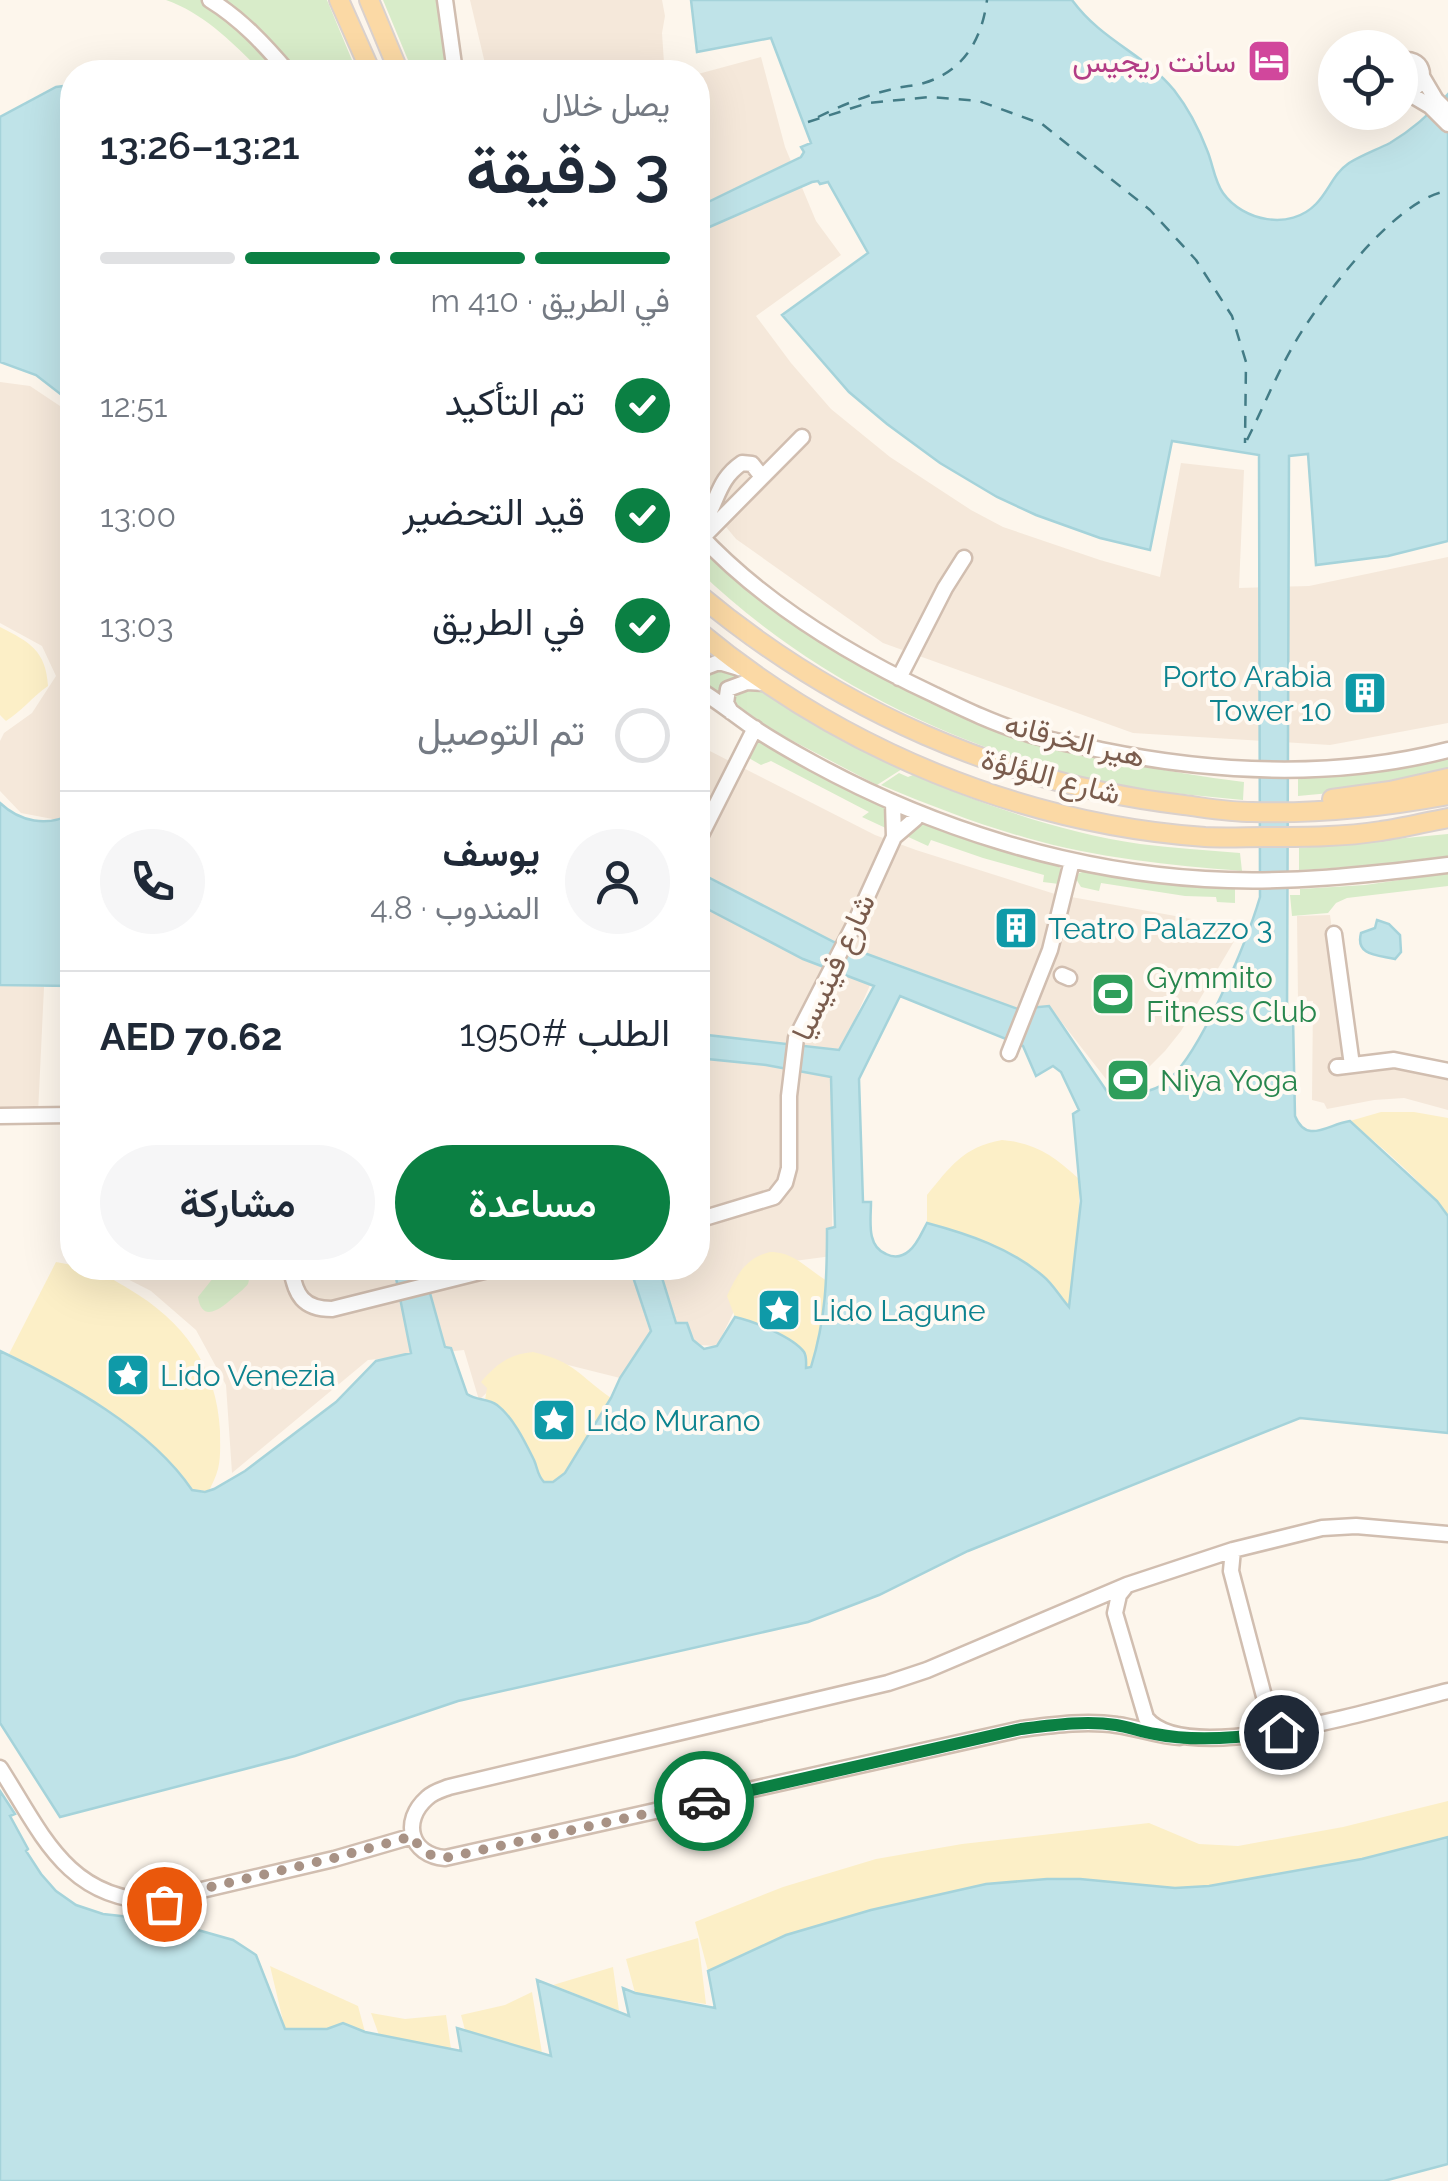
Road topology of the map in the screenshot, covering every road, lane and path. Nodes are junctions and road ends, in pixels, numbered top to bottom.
1 (210, 0) edge
2 (339, 0) edge
3 (445, 0) edge
4 (369, 1) edge
5 (277, 60) edge
6 (366, 60) edge
7 (394, 60) edge
8 (453, 60) edge
9 (1418, 64) edge
10 (1423, 78) junction
11 (1418, 87) edge
12 (1438, 106) edge
13 (1448, 124) edge
14 (802, 437) dead end
15 (762, 477) junction
16 (710, 510) edge
17 (710, 514) edge
18 (710, 544) edge
19 (964, 558) dead end
20 (710, 604) edge
21 (710, 639) edge
22 (710, 666) edge
23 (899, 678) junction
24 (776, 688) junction
25 (710, 697) edge
26 (732, 712) junction
27 (755, 728) junction
28 (1448, 750) edge
29 (1448, 778) edge
30 (1448, 795) edge
31 (893, 802) junction
32 (1296, 806) junction
33 (919, 812) junction
34 (710, 817) edge
35 (1448, 818) edge
36 (1448, 830) edge
37 (1378, 832) junction
38 (894, 837) junction
39 (1072, 861) junction
40 (1448, 866) edge
41 (1334, 934) dead end
42 (1009, 1053) dead end
43 (1448, 1071) edge
44 (60, 1115) edge
45 (0, 1116) edge
46 (710, 1217) edge
47 (294, 1280) edge
48 (443, 1280) edge
49 (1448, 1534) edge
50 (1233, 1550) junction
51 (1126, 1585) junction
52 (1088, 1600) junction
53 (1115, 1613) junction
54 (1448, 1692) edge
55 (1142, 1706) junction
56 (1115, 1724) junction
57 (1281, 1732) junction
58 (1180, 1736) junction
59 (0, 1768) edge
60 (413, 1836) junction

1 - 5 street
2 - 6 main road
3 - 8 street
4 - 7 main road
9 - 10 street
10 - 11 street
10 - 12 street
12 - 13 street
14 - 15 street
15 - 16 street
15 - 17 street
18 - 23 street, هير الخرقانه
19 - 23 street
20 - 32 main road, شارع اللؤلؤة
21 - 24 main road, شارع اللؤلؤة
22 - 24 street
23 - 28 street, هير الخرقانه
24 - 26 street
24 - 37 main road, شارع اللؤلؤة
25 - 26 street
26 - 27 street
27 - 31 street
27 - 34 street
29 - 32 main road
30 - 32 main road, شارع اللؤلؤة
31 - 33 street
31 - 38 street, شارع فينيسيا
33 - 38 street, شارع فينيسيا
33 - 39 street
35 - 37 main road, شارع اللؤلؤة
36 - 37 main road
38 - 46 street, شارع فينيسيا
39 - 40 street
39 - 42 street
41 - 43 street
44 - 45 street
47 - 48 street
49 - 50 street
50 - 51 street
50 - 57 street
51 - 52 street
51 - 53 street
52 - 53 street
52 - 60 street
53 - 55 street
54 - 57 street
55 - 56 street
55 - 58 street
56 - 58 street
56 - 60 street
57 - 58 street
59 - 60 street

